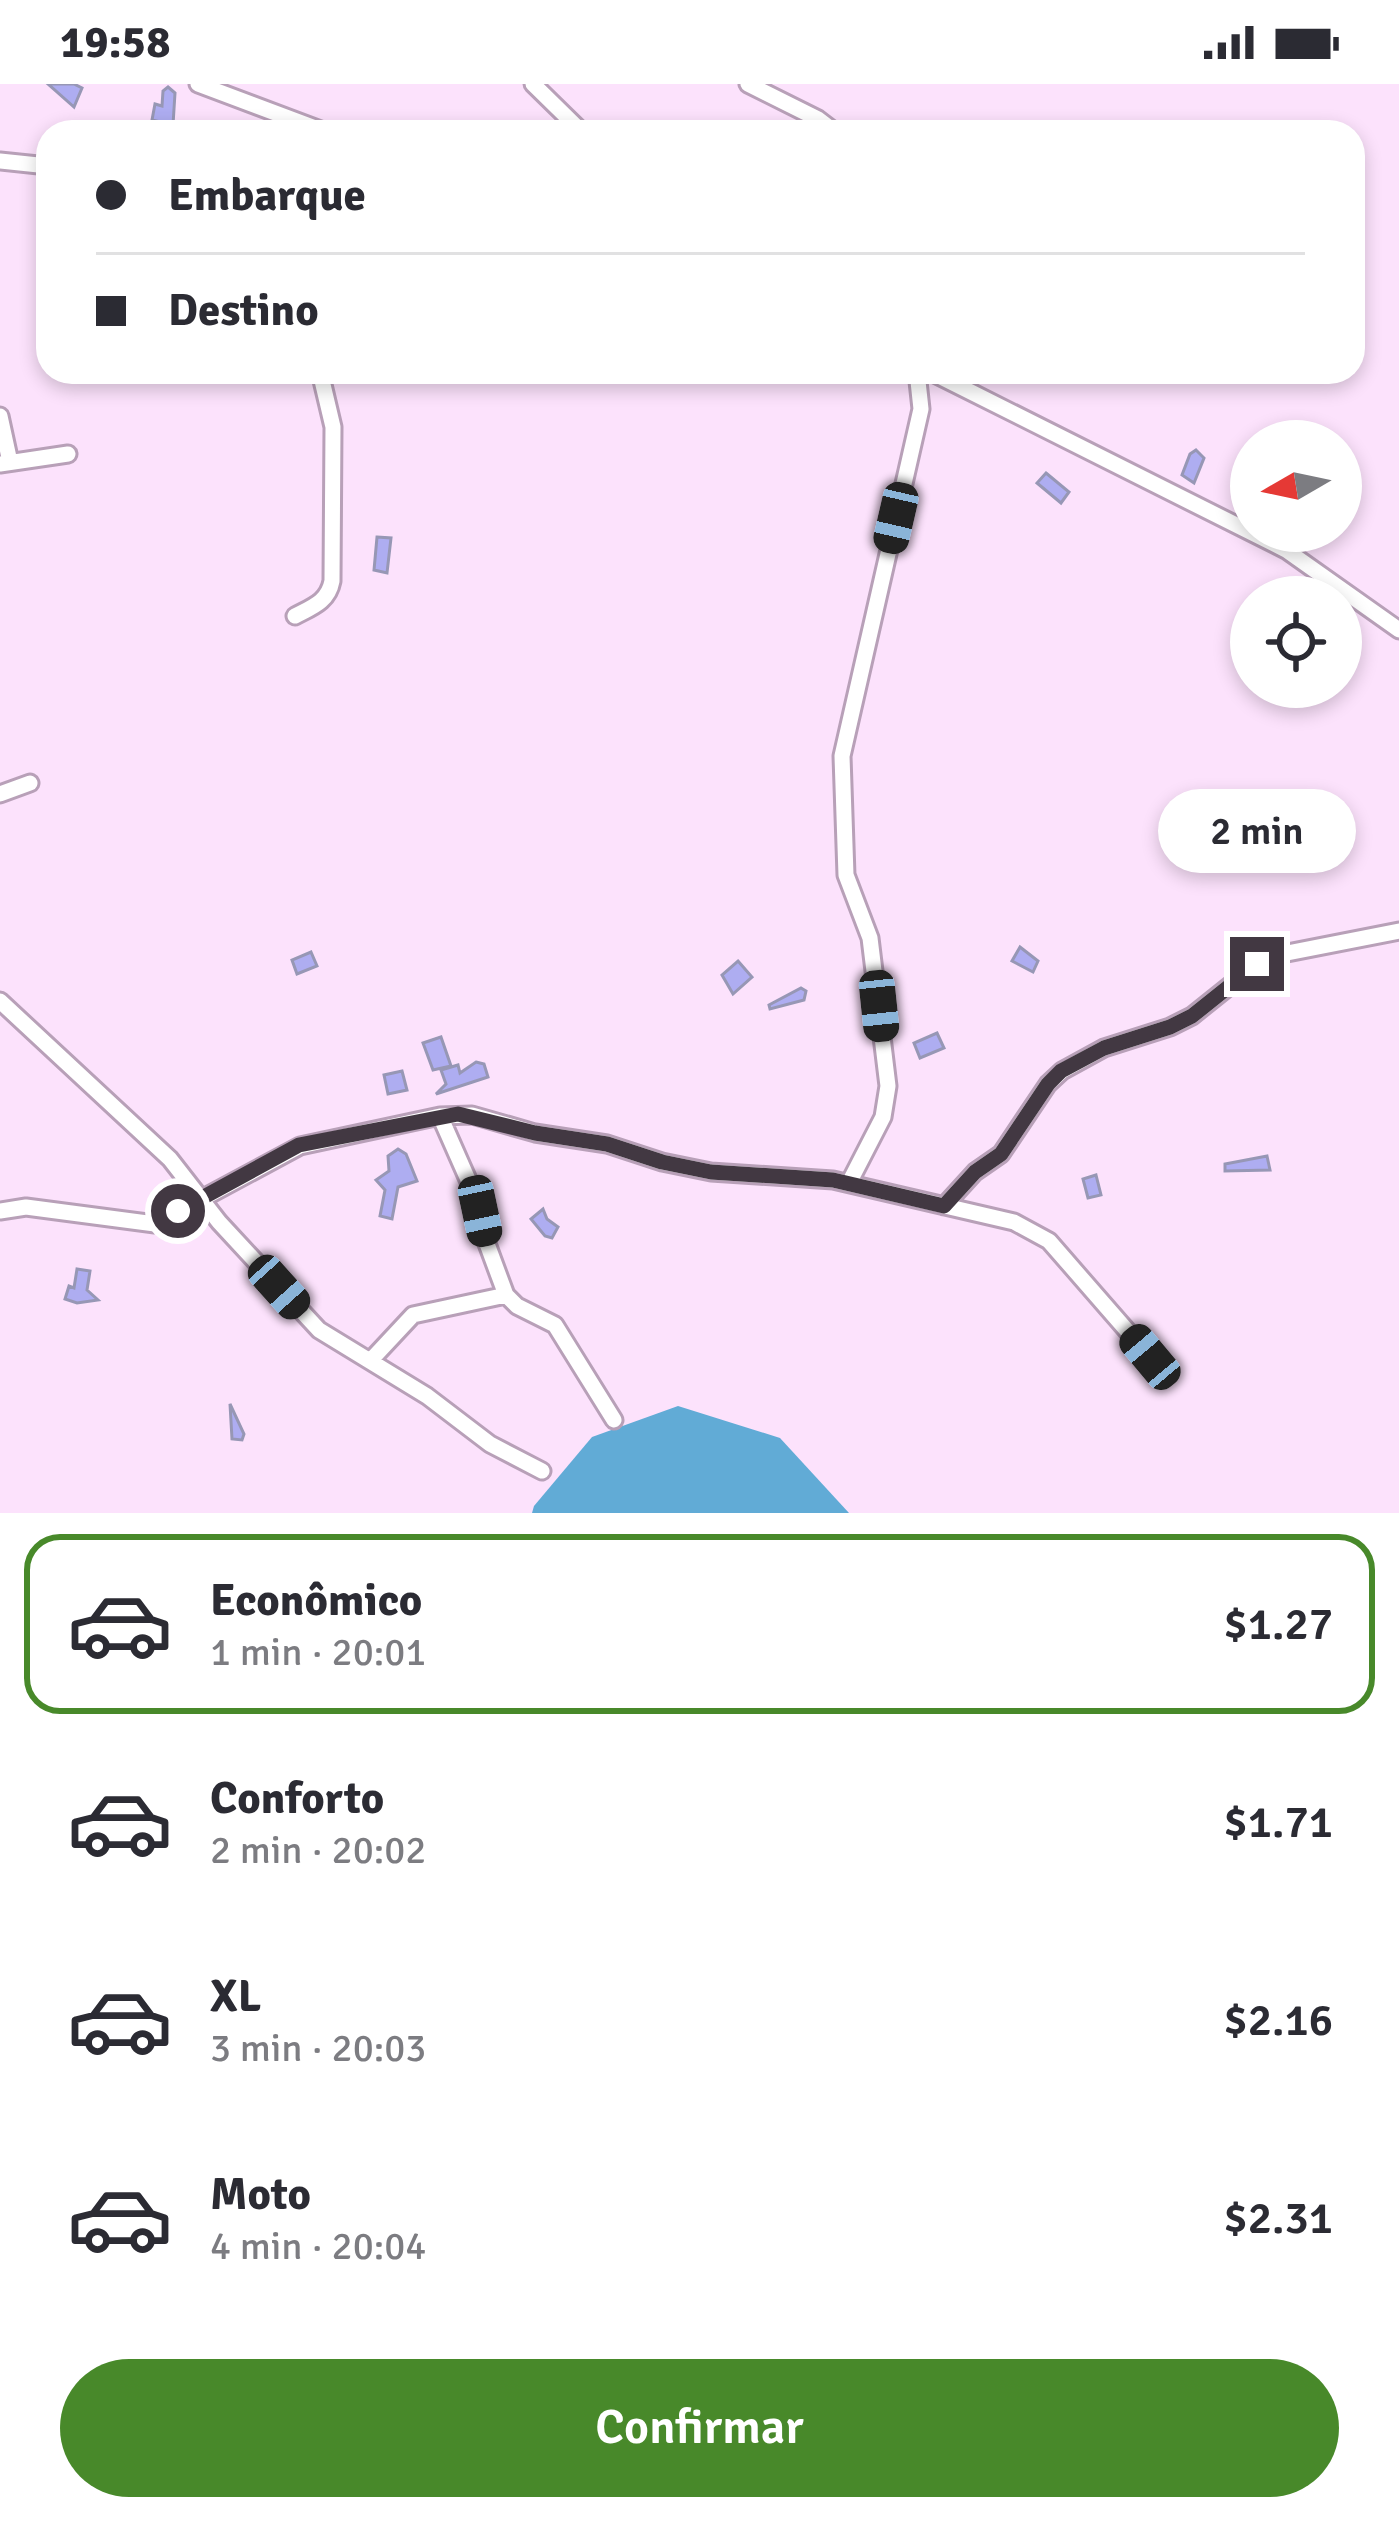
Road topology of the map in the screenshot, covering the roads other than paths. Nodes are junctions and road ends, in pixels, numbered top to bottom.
1 (198, 84) edge
2 (533, 84) edge
3 (748, 84) edge
4 (294, 120) edge
5 (570, 120) edge
6 (819, 120) edge
7 (0, 160) edge
8 (36, 164) edge
9 (323, 384) edge
10 (918, 384) edge
11 (955, 384) edge
12 (0, 416) edge
13 (68, 454) dead end
14 (5, 463) edge
15 (295, 616) dead end
16 (1398, 624) edge
17 (30, 783) dead end
18 (0, 794) edge
19 (1399, 931) edge
20 (0, 1001) edge
21 (440, 1116) junction
22 (849, 1183) junction
23 (0, 1194) edge
24 (200, 1198) junction
25 (944, 1206) junction
26 (26, 1207) junction
27 (0, 1211) edge
28 (506, 1295) junction
29 (1150, 1357) dead end
30 (371, 1360) junction
31 (614, 1420) dead end
32 (542, 1471) dead end

1 - 4 street
2 - 5 street
3 - 6 street
7 - 8 street
9 - 15 street
10 - 22 street
11 - 16 street
12 - 14 street
13 - 14 street
17 - 18 street
19 - 25 street
20 - 24 street
21 - 22 street
21 - 24 street
21 - 28 street
22 - 25 street
23 - 26 street
24 - 26 street
24 - 30 street
25 - 29 street
26 - 27 street
28 - 30 street
28 - 31 street
30 - 32 street

